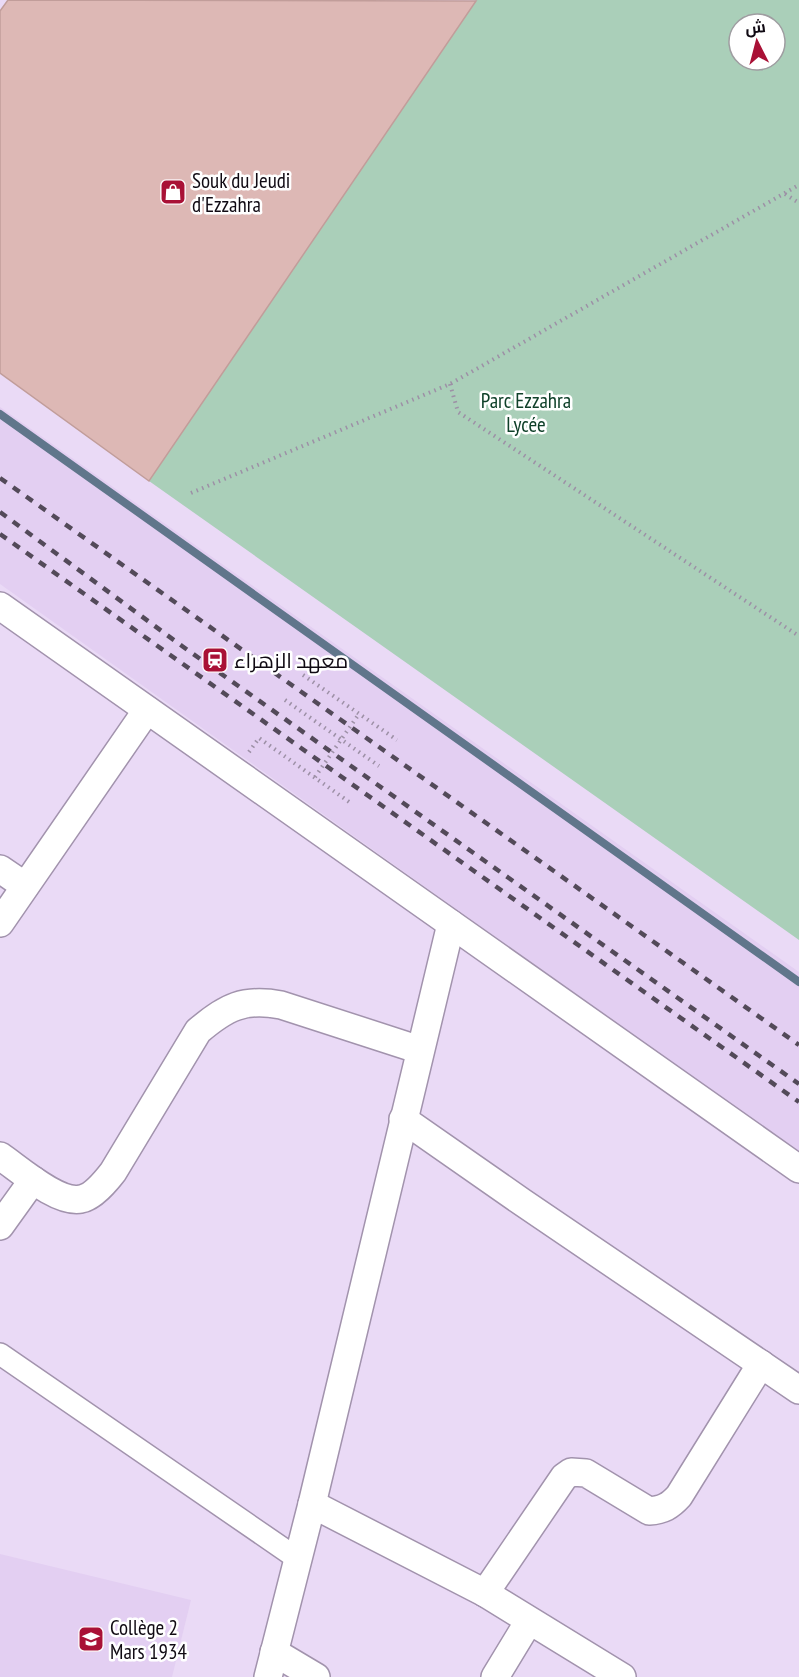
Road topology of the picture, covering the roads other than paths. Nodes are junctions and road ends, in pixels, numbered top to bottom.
1 (0, 606) edge
2 (147, 710) junction
3 (0, 869) edge
4 (25, 886) junction
5 (0, 922) edge
6 (451, 924) junction
7 (420, 1050) junction
8 (403, 1119) junction
9 (0, 1156) edge
10 (799, 1169) edge
11 (33, 1180) junction
12 (0, 1226) edge
13 (0, 1354) edge
14 (761, 1365) junction
15 (799, 1390) edge
16 (312, 1504) junction
17 (298, 1559) junction
18 (485, 1593) junction
19 (529, 1621) junction
20 (271, 1665) edge
21 (316, 1677) edge
22 (495, 1677) edge
23 (622, 1677) edge

1 - 2 street
2 - 4 street
2 - 6 street
3 - 4 street
4 - 5 street
6 - 7 street
6 - 10 street
7 - 8 street
7 - 11 street
8 - 14 street
8 - 16 street
9 - 11 street
11 - 12 street
13 - 17 street
14 - 15 street
14 - 18 street
16 - 17 street
16 - 18 street
17 - 20 street
18 - 19 street
19 - 22 street
19 - 23 street
20 - 21 street

